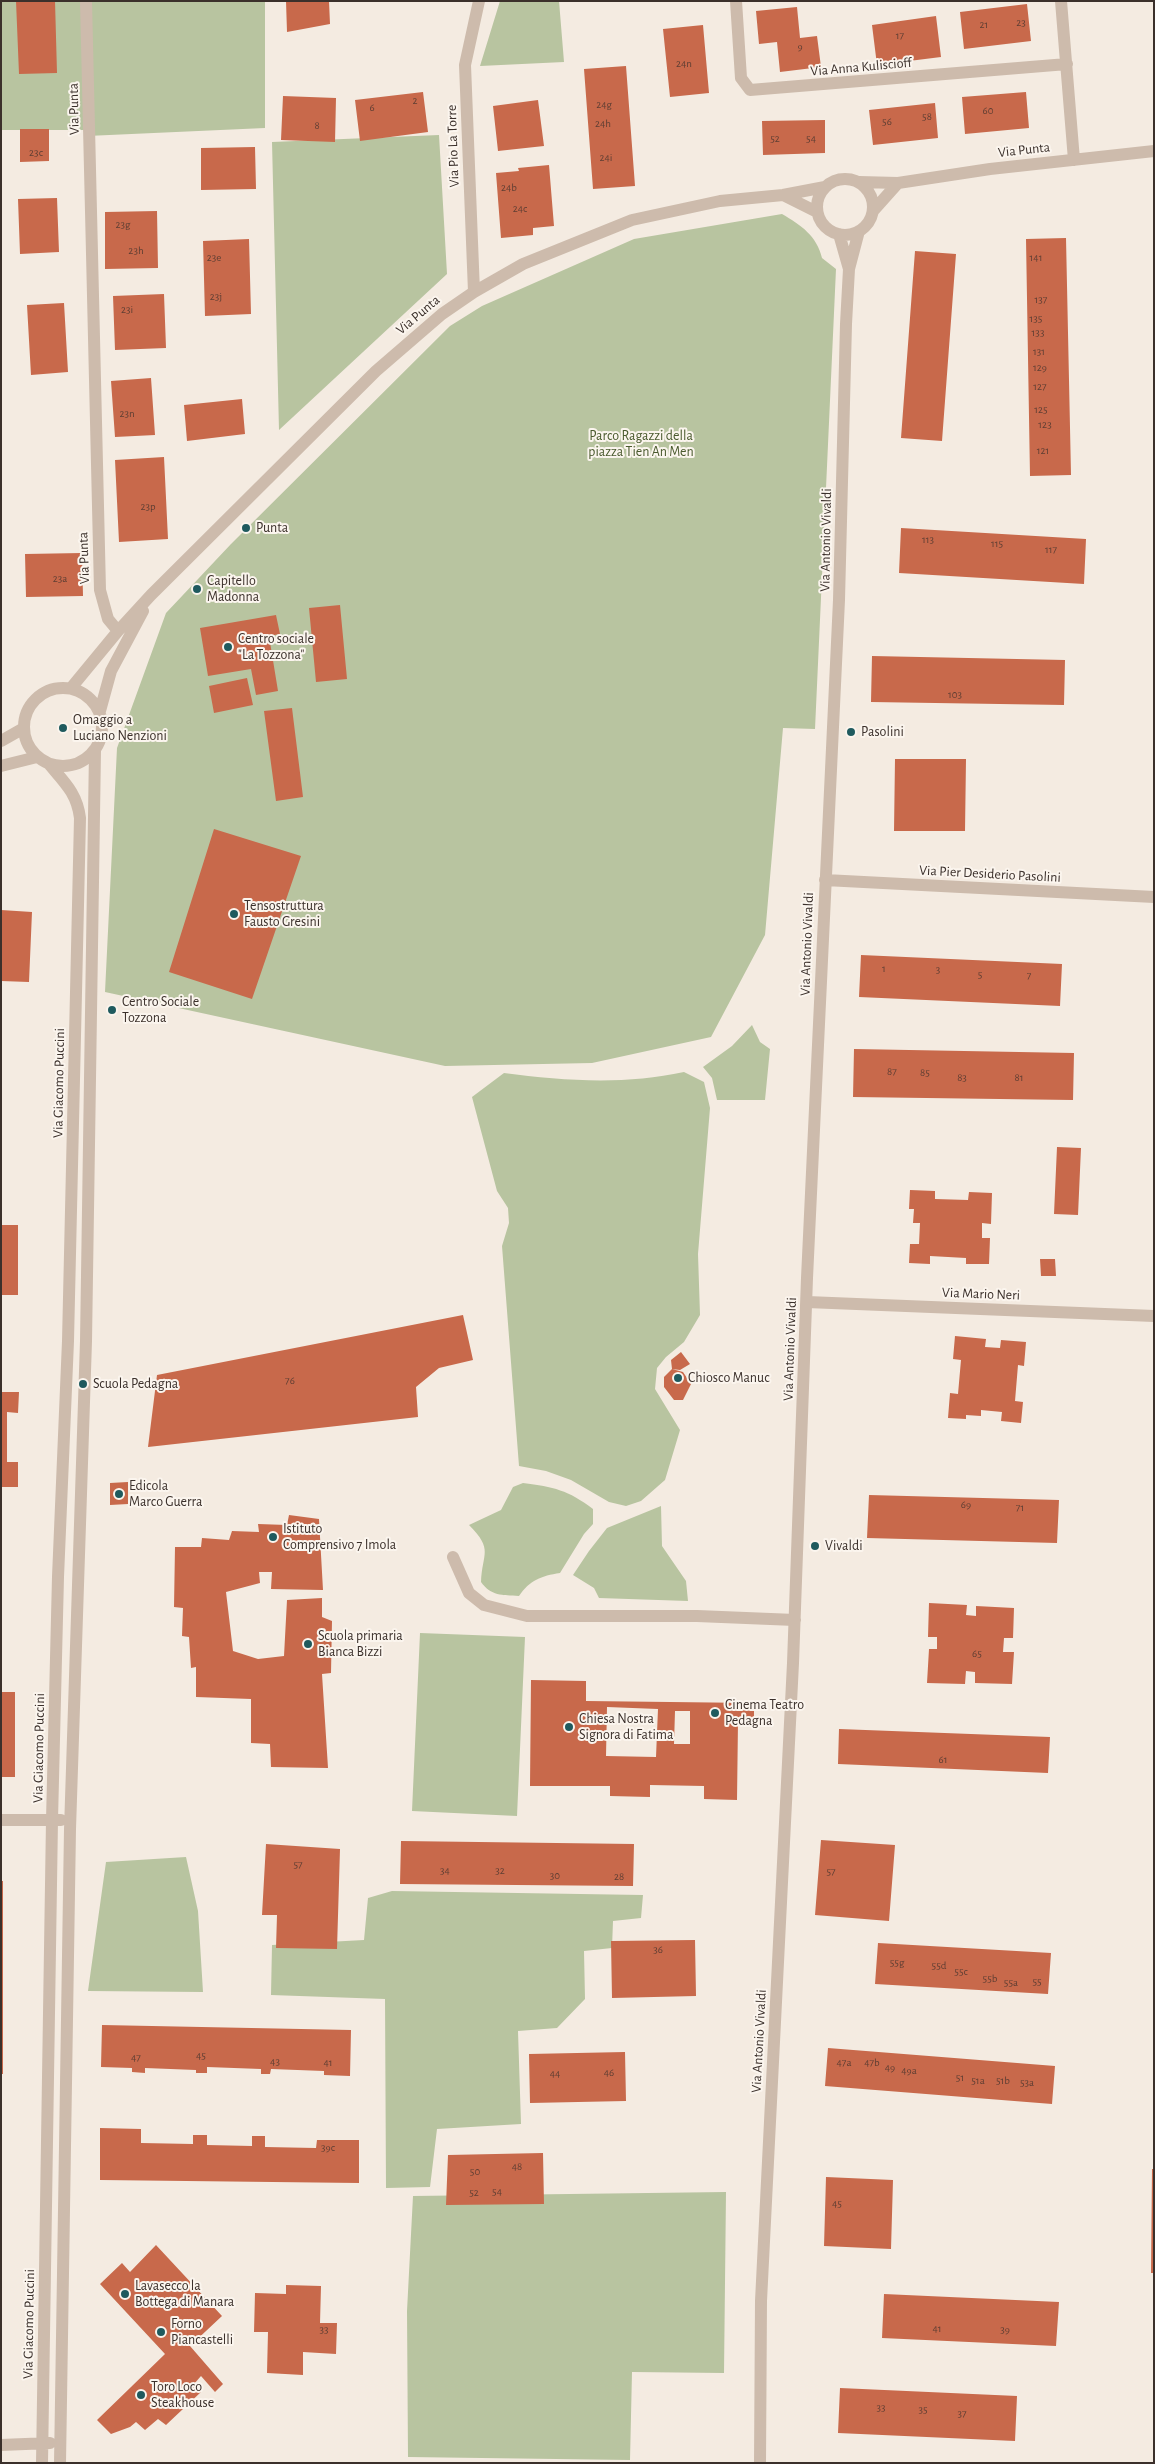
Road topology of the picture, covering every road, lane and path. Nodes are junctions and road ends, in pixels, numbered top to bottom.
1 (86, 1) edge
2 (479, 1) edge
3 (736, 1) edge
4 (1062, 1) edge
5 (1067, 64) junction
6 (1154, 151) edge
7 (1074, 160) junction
8 (859, 182) junction
9 (898, 184) junction
10 (825, 187) junction
11 (783, 195) junction
12 (873, 211) junction
13 (817, 212) junction
14 (859, 231) junction
15 (839, 234) junction
16 (849, 269) junction
17 (474, 292) junction
18 (151, 595) junction
19 (118, 630) junction
20 (71, 688) junction
21 (100, 711) junction
22 (24, 728) junction
23 (1, 741) edge
24 (96, 750) junction
25 (37, 756) junction
26 (49, 764) junction
27 (1, 766) edge
28 (825, 880) junction
29 (78, 884) junction
30 (94, 884) junction
31 (1154, 897) edge
32 (70, 1282) junction
33 (87, 1283) junction
34 (806, 1302) junction
35 (1154, 1316) edge
36 (68, 1341) junction
37 (86, 1341) junction
38 (453, 1557) dead end
39 (795, 1620) junction
40 (1, 1820) edge
41 (52, 1820) junction
42 (71, 1820) junction
43 (47, 2157) junction
44 (65, 2157) junction
45 (46, 2205) junction
46 (65, 2206) junction
47 (42, 2443) junction
48 (60, 2444) junction
49 (1, 2445) edge
50 (42, 2463) edge
51 (60, 2463) edge
52 (760, 2463) edge

1 - 19 street, Via Punta
2 - 17 street, Via Pio La Torre
3 - 5 street, Via Anna Kuliscioff
4 - 5 street
5 - 7 street
6 - 7 street, Via Punta
7 - 9 street, Via Punta
8 - 9 street, Via Punta
8 - 10 street, Via Punta
8 - 12 street
9 - 12 street
10 - 11 street, Via Punta
10 - 13 street
11 - 13 street
11 - 17 street, Via Punta
12 - 14 street
13 - 15 street
14 - 15 street
14 - 16 street, Via Antonio Vivaldi
15 - 16 street, Via Antonio Vivaldi
16 - 28 street, Via Antonio Vivaldi
17 - 18 street, Via Punta
18 - 19 street, Via Punta
18 - 21 street, Via Punta
19 - 20 street, Via Punta
20 - 21 street
20 - 22 street
21 - 24 street
22 - 23 street
22 - 25 street, Via Giacomo Puccini
24 - 26 street
24 - 30 street
25 - 26 street, Via Giacomo Puccini
25 - 27 street
26 - 29 street, Via Giacomo Puccini
28 - 31 street, Via Pier Desiderio Pasolini
28 - 34 street, Via Antonio Vivaldi
29 - 30 street
29 - 32 street, Via Giacomo Puccini
30 - 33 street
32 - 33 street
32 - 36 street, Via Giacomo Puccini
33 - 37 street
34 - 35 street, Via Mario Neri
34 - 39 street, Via Antonio Vivaldi
36 - 37 street
36 - 41 street, Via Giacomo Puccini
37 - 42 street
38 - 39 street
39 - 52 street, Via Antonio Vivaldi
40 - 41 street
41 - 42 street
41 - 43 street, Via Giacomo Puccini
42 - 44 street
43 - 44 street
43 - 45 street, Via Giacomo Puccini
44 - 46 street
45 - 46 street
45 - 47 street, Via Giacomo Puccini
46 - 48 street
47 - 48 street
47 - 49 street
47 - 50 street, Via Giacomo Puccini
48 - 51 street

